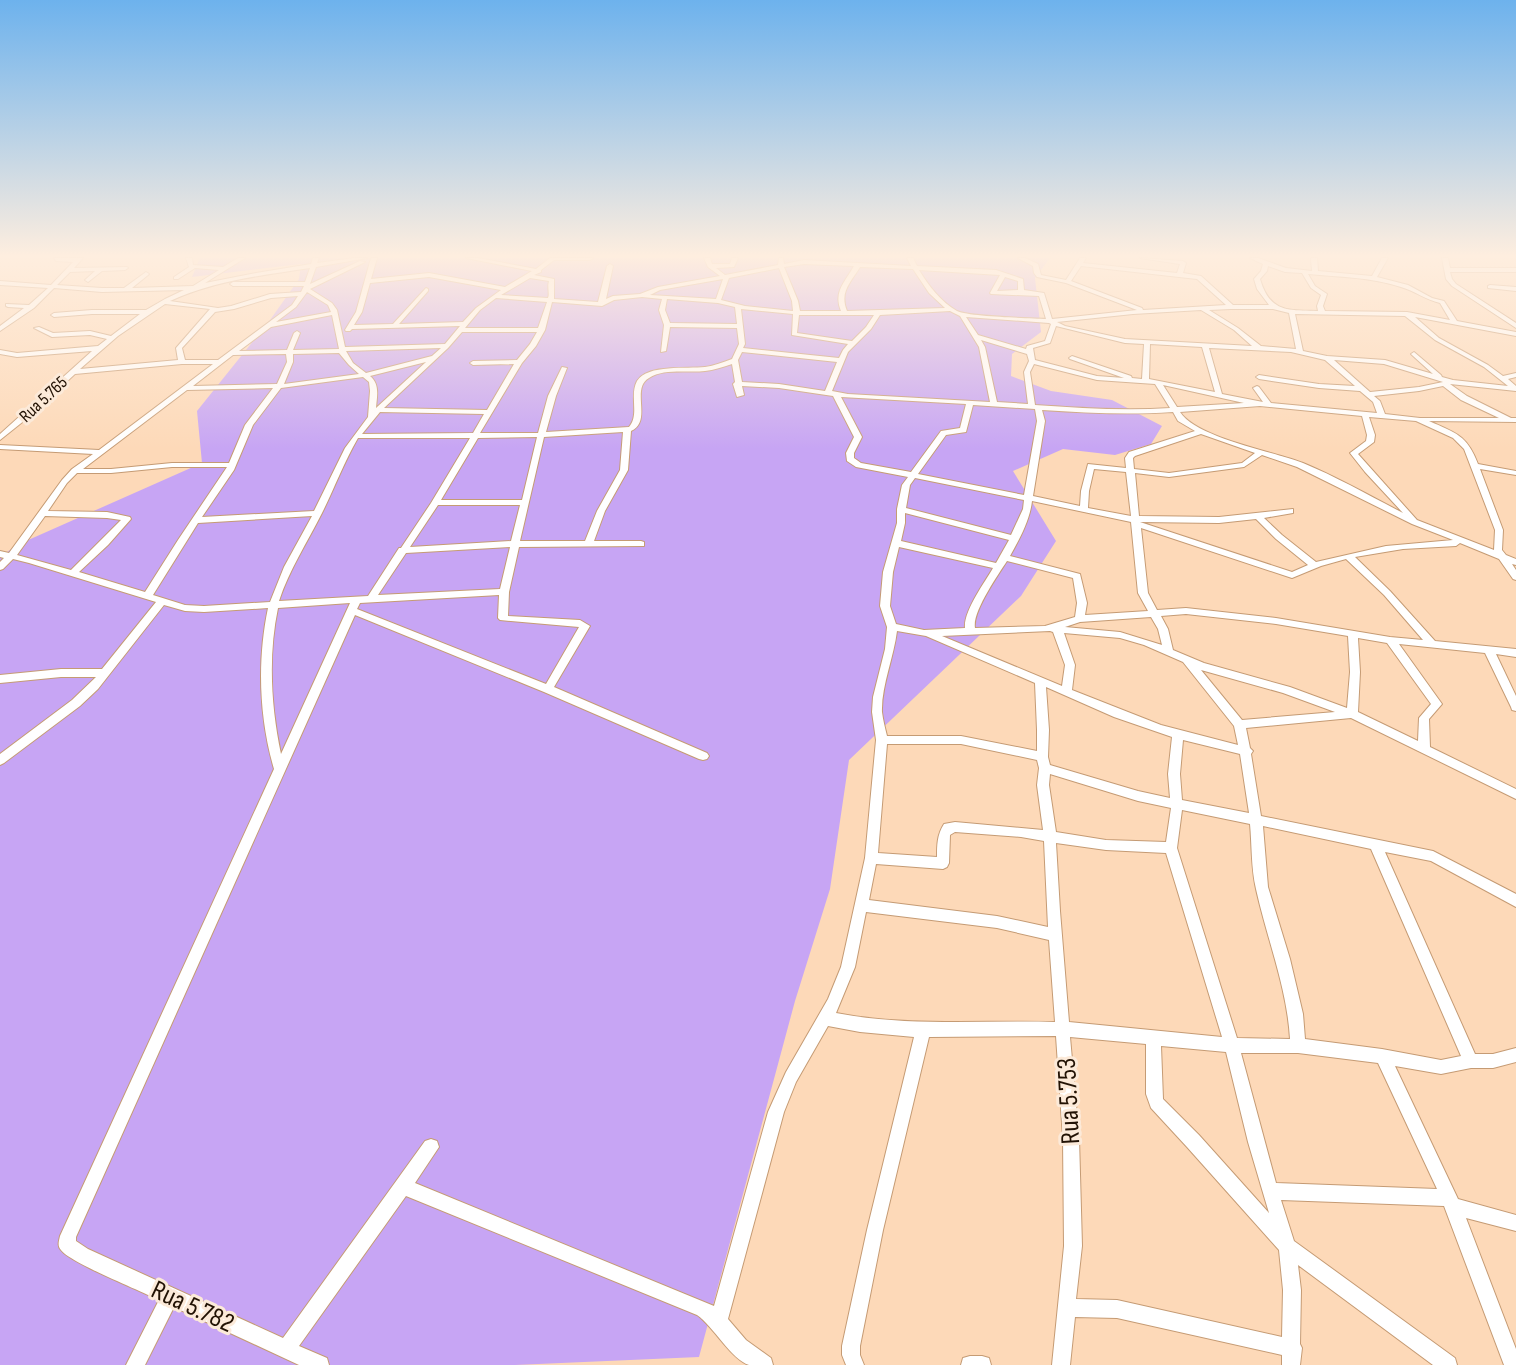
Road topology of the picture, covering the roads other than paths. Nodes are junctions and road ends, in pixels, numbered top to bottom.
1 (134, 322) edge
2 (203, 322) edge
3 (274, 322) edge
4 (292, 322) edge
5 (336, 322) edge
6 (354, 322) edge
7 (398, 322) edge
8 (467, 322) edge
9 (544, 322) edge
10 (666, 322) edge
11 (739, 322) edge
12 (796, 322) edge
13 (874, 322) edge
14 (967, 322) edge
15 (1048, 322) edge
16 (1052, 322) junction
17 (1224, 322) edge
18 (1294, 322) edge
19 (1416, 322) edge
20 (1448, 322) edge
21 (1455, 323) joint
22 (395, 325) junction
23 (667, 325) junction
24 (269, 326) junction
25 (739, 326) junction
26 (351, 327) junction
27 (462, 327) junction
28 (38, 328) dead end
29 (542, 330) junction
30 (297, 333) dead end
31 (1516, 334) edge
32 (977, 337) junction
33 (113, 339) junction
34 (340, 339) junction
35 (852, 343) junction
36 (1147, 343) junction
37 (447, 346) junction
38 (1205, 346) junction
39 (102, 348) junction
40 (1260, 349) junction
41 (342, 350) junction
42 (663, 351) dead end
43 (741, 351) junction
44 (0, 352) edge
45 (289, 352) junction
46 (1029, 352) junction
47 (1300, 352) junction
48 (233, 353) junction
49 (1414, 354) dead end
50 (434, 357) junction
51 (1072, 358) dead end
52 (1327, 358) junction
53 (735, 360) junction
54 (840, 360) junction
55 (1032, 361) junction
56 (182, 362) junction
57 (220, 362) junction
58 (519, 362) junction
59 (473, 363) dead end
60 (564, 368) dead end
61 (72, 372) junction
62 (366, 375) junction
63 (1516, 375) edge
64 (1259, 377) dead end
65 (1504, 378) junction
66 (1141, 381) junction
67 (1157, 382) junction
68 (1447, 382) junction
69 (737, 384) junction
70 (279, 387) junction
71 (186, 388) junction
72 (1257, 388) dead end
73 (1516, 389) edge
74 (1366, 391) junction
75 (1219, 393) junction
76 (740, 395) dead end
77 (831, 395) junction
78 (970, 402) junction
79 (994, 404) junction
80 (1264, 405) junction
81 (1035, 407) junction
82 (380, 410) junction
83 (1176, 410) junction
84 (490, 412) junction
85 (1365, 414) junction
86 (1382, 416) junction
87 (371, 419) junction
88 (1417, 419) junction
89 (1514, 420) edge
90 (627, 430) junction
91 (1201, 432) junction
92 (541, 435) junction
93 (356, 436) junction
94 (476, 436) junction
95 (0, 438) edge
96 (0, 447) edge
97 (100, 452) junction
98 (1261, 452) junction
99 (232, 465) junction
100 (1476, 466) junction
101 (75, 471) junction
102 (1130, 471) junction
103 (1516, 473) edge
104 (912, 475) junction
105 (1029, 500) junction
106 (526, 502) junction
107 (435, 503) junction
108 (901, 509) junction
109 (1084, 510) junction
110 (1290, 512) dead end
111 (44, 513) junction
112 (318, 513) junction
113 (1258, 516) junction
114 (197, 520) junction
115 (1136, 521) junction
116 (1415, 522) junction
117 (1015, 539) junction
118 (589, 543) junction
119 (895, 543) junction
120 (1463, 543) junction
121 (515, 544) junction
122 (641, 544) dead end
123 (402, 550) junction
124 (0, 554) edge
125 (14, 555) junction
126 (1348, 556) junction
127 (1503, 559) junction
128 (1001, 561) junction
129 (1516, 562) edge
130 (1314, 565) junction
131 (0, 567) edge
132 (72, 574) junction
133 (1516, 577) edge
134 (504, 592) junction
135 (148, 596) junction
136 (371, 599) junction
137 (162, 601) junction
138 (274, 604) junction
139 (354, 605) junction
140 (1152, 613) junction
141 (1080, 619) junction
142 (892, 627) junction
143 (1045, 629) junction
144 (1057, 629) junction
145 (970, 630) junction
146 (924, 633) junction
147 (1353, 635) junction
148 (1390, 640) junction
149 (1432, 644) junction
150 (1168, 651) junction
151 (1489, 651) junction
152 (1516, 653) edge
153 (1186, 660) junction
154 (105, 673) junction
155 (0, 679) edge
156 (1040, 682) junction
157 (548, 689) junction
158 (1066, 692) junction
159 (1516, 706) edge
160 (1352, 714) junction
161 (1239, 724) junction
162 (1178, 734) junction
163 (882, 740) junction
164 (1424, 750) junction
165 (1247, 751) junction
166 (703, 756) dead end
167 (0, 760) edge
168 (1043, 763) junction
169 (280, 770) junction
170 (1516, 794) edge
171 (1177, 805) junction
172 (1256, 820) junction
173 (1050, 836) junction
174 (1375, 843) junction
175 (1171, 848) junction
176 (871, 858) junction
177 (1516, 901) edge
178 (861, 905) junction
179 (1056, 935) junction
180 (825, 1018) junction
181 (1064, 1029) junction
182 (923, 1030) junction
183 (1153, 1037) junction
184 (1230, 1045) junction
185 (1298, 1046) junction
186 (1382, 1056) junction
187 (1512, 1060) edge
188 (1470, 1061) junction
189 (431, 1147) dead end
190 (402, 1186) junction
191 (1272, 1191) junction
192 (1451, 1202) junction
193 (1516, 1223) edge
194 (1287, 1246) junction
195 (170, 1296) junction
196 (1066, 1308) junction
197 (719, 1319) junction
198 (286, 1349) junction
199 (1292, 1356) edge
200 (135, 1365) edge
201 (320, 1365) edge
202 (764, 1365) edge
203 (855, 1365) edge
204 (970, 1365) edge
205 (982, 1365) edge
206 (1061, 1365) edge
207 (1449, 1365) edge
208 (1513, 1365) edge

1 - 33 street, Rua 5.765
2 - 56 street
3 - 24 street
4 - 24 street
5 - 34 street
6 - 26 street
7 - 22 street
8 - 27 street
9 - 29 street
10 - 23 street
11 - 25 street
12 - 35 street
13 - 35 street
14 - 32 street
15 - 16 street
16 - 36 street
16 - 46 street
17 - 40 street
18 - 47 street
19 - 65 street
20 - 21 street
21 - 31 street
22 - 26 street
22 - 27 street
23 - 25 street
23 - 42 street
24 - 48 street
25 - 43 street
26 - 34 street
27 - 29 street
27 - 37 street
28 - 33 street
29 - 58 street
30 - 45 street
32 - 46 street
32 - 79 street
33 - 39 street, Rua 5.765
34 - 41 street
35 - 54 street
36 - 38 street
36 - 66 street
37 - 41 street
37 - 50 street
38 - 40 street
38 - 75 street
39 - 44 street
39 - 61 street, Rua 5.765
40 - 47 street
41 - 45 street
41 - 62 street
43 - 53 street
43 - 54 street
45 - 48 street
45 - 70 street
46 - 55 street
47 - 52 street
48 - 57 street
49 - 68 street
50 - 62 street
50 - 82 street
51 - 66 street
52 - 68 street
52 - 74 street
53 - 69 street
53 - 90 street
54 - 77 street
55 - 66 street
55 - 81 street
56 - 57 street
56 - 61 street
57 - 71 street
58 - 59 street
58 - 84 street
60 - 92 street
61 - 95 street, Rua 5.765
62 - 70 street
62 - 87 street
63 - 65 street
64 - 74 street
65 - 73 street
66 - 67 street
67 - 75 street
67 - 83 street
68 - 73 street
68 - 74 street
68 - 89 street
69 - 76 street
69 - 77 street
70 - 71 street
70 - 99 street
71 - 97 street
72 - 80 street
74 - 86 street
75 - 80 street
77 - 78 street
77 - 104 street
78 - 79 street
78 - 104 street
79 - 81 street
80 - 83 street
80 - 85 street
81 - 83 street
81 - 105 street
82 - 84 street
82 - 87 street
83 - 91 street
84 - 94 street
85 - 86 street
85 - 116 street
86 - 88 street
87 - 93 street
88 - 89 street
88 - 100 street
90 - 92 street
90 - 118 street
91 - 98 street
91 - 102 street
92 - 94 street
92 - 106 street
93 - 94 street
93 - 112 street
94 - 107 street
96 - 97 street
97 - 101 street
98 - 102 street
98 - 116 street
99 - 101 street
99 - 114 street
100 - 103 street
100 - 127 street
101 - 111 street
102 - 109 street
102 - 115 street
104 - 105 street
104 - 108 street
105 - 109 street
105 - 117 street
106 - 107 street
106 - 121 street
107 - 123 street
108 - 117 street
108 - 119 street
109 - 115 street
110 - 113 street
111 - 125 street
111 - 132 street
112 - 114 street
112 - 138 street
113 - 115 street
113 - 130 street
114 - 135 street
115 - 130 street
115 - 140 street
116 - 120 street
117 - 128 street
118 - 121 street
118 - 122 street
119 - 128 street
119 - 142 street
120 - 126 street
120 - 127 street
121 - 123 street
121 - 134 street
123 - 136 street
124 - 125 street
125 - 131 street
125 - 132 street
126 - 130 street
126 - 149 street
127 - 129 street
127 - 133 street
128 - 141 street
128 - 145 street
132 - 135 street
134 - 136 street
134 - 157 street
135 - 137 street
136 - 139 street
137 - 138 street
137 - 154 street
138 - 139 street
138 - 169 street
139 - 157 street
139 - 169 street
140 - 141 street
140 - 147 street
140 - 150 street
141 - 143 street
142 - 146 street
142 - 163 street
143 - 144 street
143 - 145 street
144 - 150 street
144 - 158 street
145 - 146 street
146 - 156 street
147 - 148 street
147 - 160 street
148 - 149 street
148 - 164 street
149 - 151 street
150 - 153 street
151 - 152 street
151 - 159 street
153 - 160 street
153 - 161 street
154 - 155 street
154 - 167 street
156 - 158 street
156 - 168 street, Rua 5.753
157 - 166 street
158 - 162 street
160 - 161 street
160 - 164 street
161 - 165 street
162 - 165 street
162 - 171 street
163 - 168 street
163 - 176 street
164 - 170 street
165 - 172 street
168 - 171 street
168 - 173 street, Rua 5.753
169 - 195 street, Rua 5.782
171 - 172 street
171 - 175 street
172 - 174 street
172 - 185 street
173 - 175 street
173 - 176 street
173 - 179 street, Rua 5.753
174 - 177 street
174 - 188 street
175 - 184 street
176 - 178 street
178 - 179 street
178 - 180 street
179 - 181 street, Rua 5.753
180 - 182 street
180 - 197 street
181 - 182 street
181 - 183 street
181 - 196 street, Rua 5.753
182 - 203 street
183 - 184 street
183 - 194 street
184 - 185 street
184 - 191 street
185 - 186 street
186 - 188 street
186 - 192 street
187 - 188 street
189 - 190 street
190 - 197 street
190 - 198 street
191 - 192 street
191 - 194 street
192 - 193 street
192 - 208 street
194 - 199 street
194 - 207 street
195 - 198 street, Rua 5.782
195 - 200 street
196 - 199 street
196 - 206 street, Rua 5.753
197 - 202 street
198 - 201 street, Rua 5.782
204 - 205 street

